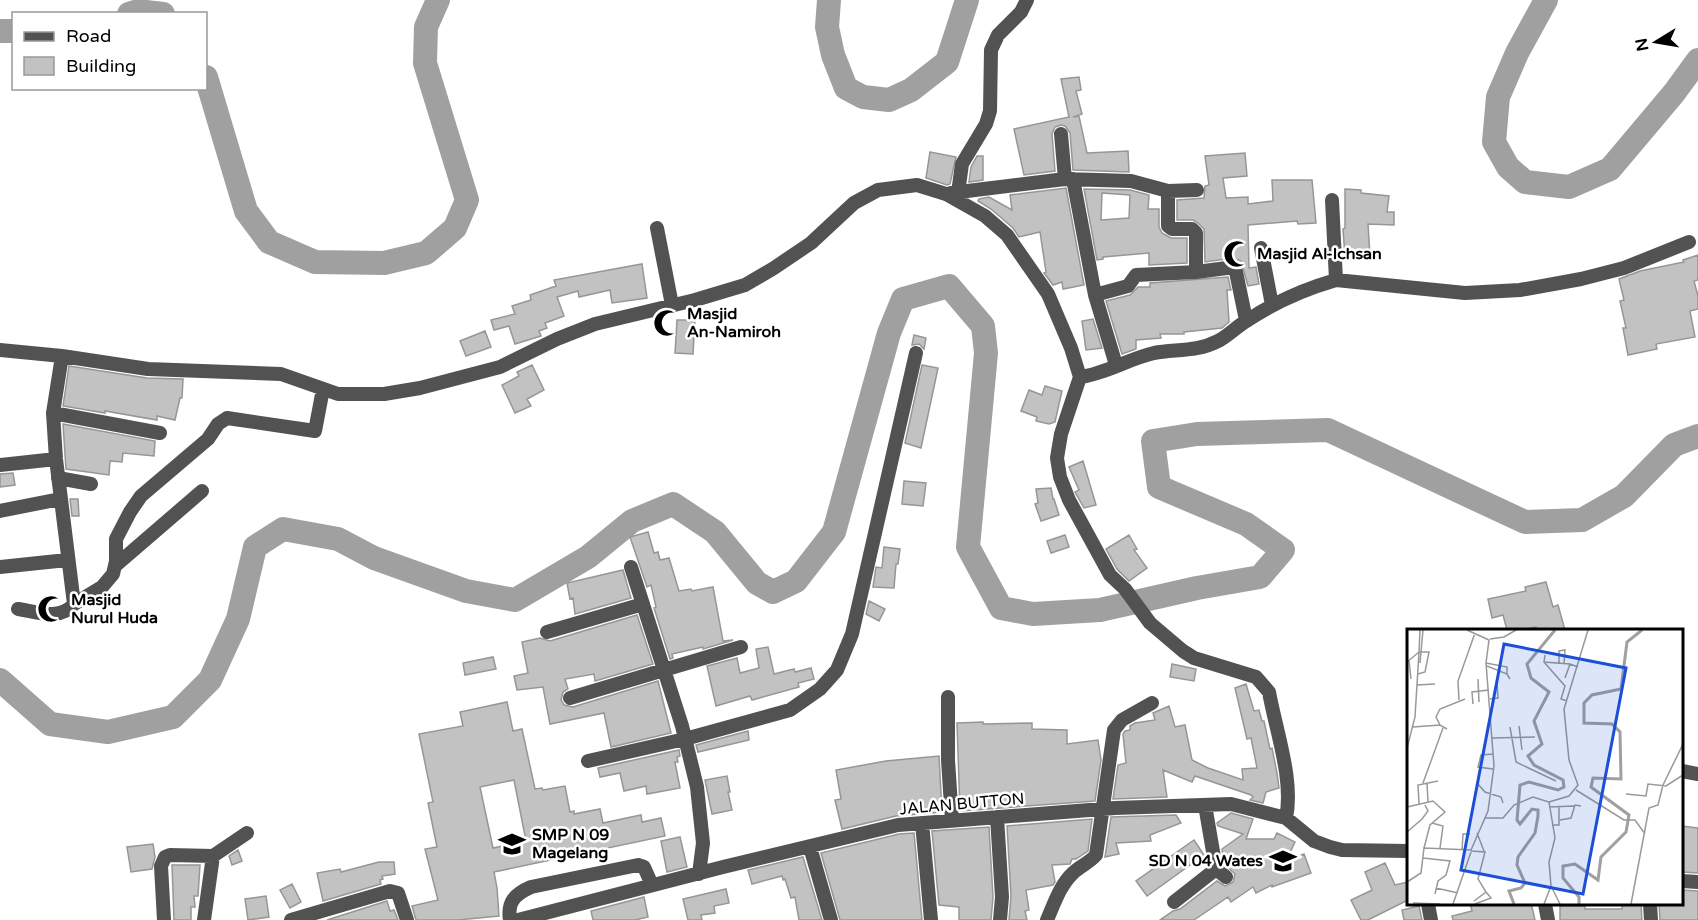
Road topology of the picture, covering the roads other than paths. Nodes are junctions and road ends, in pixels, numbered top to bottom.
1 (1027, 0) edge
2 (1061, 134) dead end
3 (1069, 179) junction
4 (1197, 190) dead end
5 (1168, 191) junction
6 (952, 193) junction
7 (1332, 200) dead end
8 (657, 228) dead end
9 (1695, 242) edge
10 (1261, 248) dead end
11 (1196, 272) junction
12 (1336, 280) junction
13 (1095, 295) junction
14 (672, 305) junction
15 (1272, 305) junction
16 (1246, 320) junction
17 (0, 350) edge
18 (916, 353) dead end
19 (62, 356) junction
20 (1116, 365) junction
21 (1080, 377) junction
22 (323, 389) junction
23 (53, 413) junction
24 (160, 433) dead end
25 (56, 459) junction
26 (0, 465) edge
27 (58, 478) junction
28 (91, 484) dead end
29 (202, 491) dead end
30 (60, 499) junction
31 (0, 511) edge
32 (67, 560) junction
33 (115, 566) junction
34 (0, 567) edge
35 (632, 567) dead end
36 (74, 604) junction
37 (643, 604) junction
38 (18, 609) dead end
39 (547, 632) dead end
40 (741, 646) dead end
41 (664, 671) junction
42 (948, 697) dead end
43 (570, 698) dead end
44 (1152, 703) dead end
45 (685, 739) junction
46 (588, 761) dead end
47 (1683, 771) edge
48 (1698, 774) edge
49 (1205, 805) junction
50 (1101, 809) junction
51 (997, 817) junction
52 (1286, 818) junction
53 (952, 821) junction
54 (922, 823) junction
55 (247, 833) dead end
56 (703, 843) junction
57 (810, 847) junction
58 (1407, 851) edge
59 (213, 856) junction
60 (723, 867) junction
61 (699, 874) junction
62 (1683, 881) edge
63 (1698, 882) edge
64 (652, 885) junction
65 (1174, 902) dead end
66 (1428, 905) edge
67 (1545, 905) edge
68 (1650, 905) edge
69 (164, 920) edge
70 (204, 920) edge
71 (291, 920) edge
72 (407, 920) edge
73 (510, 920) edge
74 (518, 920) edge
75 (831, 920) edge
76 (931, 920) edge
77 (1000, 920) edge
78 (1047, 920) edge
79 (1431, 920) edge
80 (1548, 920) edge
81 (1651, 920) edge

1 - 6 street
2 - 3 street
3 - 5 street
3 - 6 street
3 - 13 street
4 - 5 street
5 - 11 street
6 - 14 street
6 - 21 street
7 - 12 street
8 - 14 street
9 - 12 street
10 - 15 street
11 - 13 street
11 - 16 street
12 - 15 street
13 - 20 street
14 - 22 street
15 - 16 street
16 - 20 street
17 - 19 street
18 - 45 street
19 - 22 street
19 - 23 street
20 - 21 street
21 - 52 street
22 - 33 street
23 - 24 street
23 - 25 street
25 - 26 street
25 - 27 street
27 - 28 street
27 - 30 street
29 - 33 street
30 - 31 street
30 - 32 street
32 - 34 street
32 - 36 street
33 - 36 street
35 - 37 street
36 - 38 street
37 - 39 street
37 - 41 street
40 - 41 street
41 - 43 street
41 - 45 street
42 - 53 street
44 - 50 street
45 - 46 street
45 - 56 street
47 - 48 street
49 - 50 street, JALAN BUTTON
49 - 52 street, JALAN BUTTON
49 - 65 street
50 - 51 street, JALAN BUTTON
50 - 78 street
51 - 53 street, JALAN BUTTON
51 - 77 street
52 - 58 street, JALAN BUTTON
53 - 54 street, JALAN BUTTON
54 - 57 street, JALAN BUTTON
54 - 76 street
55 - 59 street
56 - 60 street
56 - 61 street
57 - 60 street, JALAN BUTTON
57 - 75 street
59 - 69 street
59 - 70 street
60 - 61 street, JALAN BUTTON
61 - 64 street, JALAN BUTTON
62 - 63 street
64 - 73 street
64 - 74 street, JALAN BUTTON
66 - 79 street
67 - 80 street
68 - 81 street
71 - 72 street

